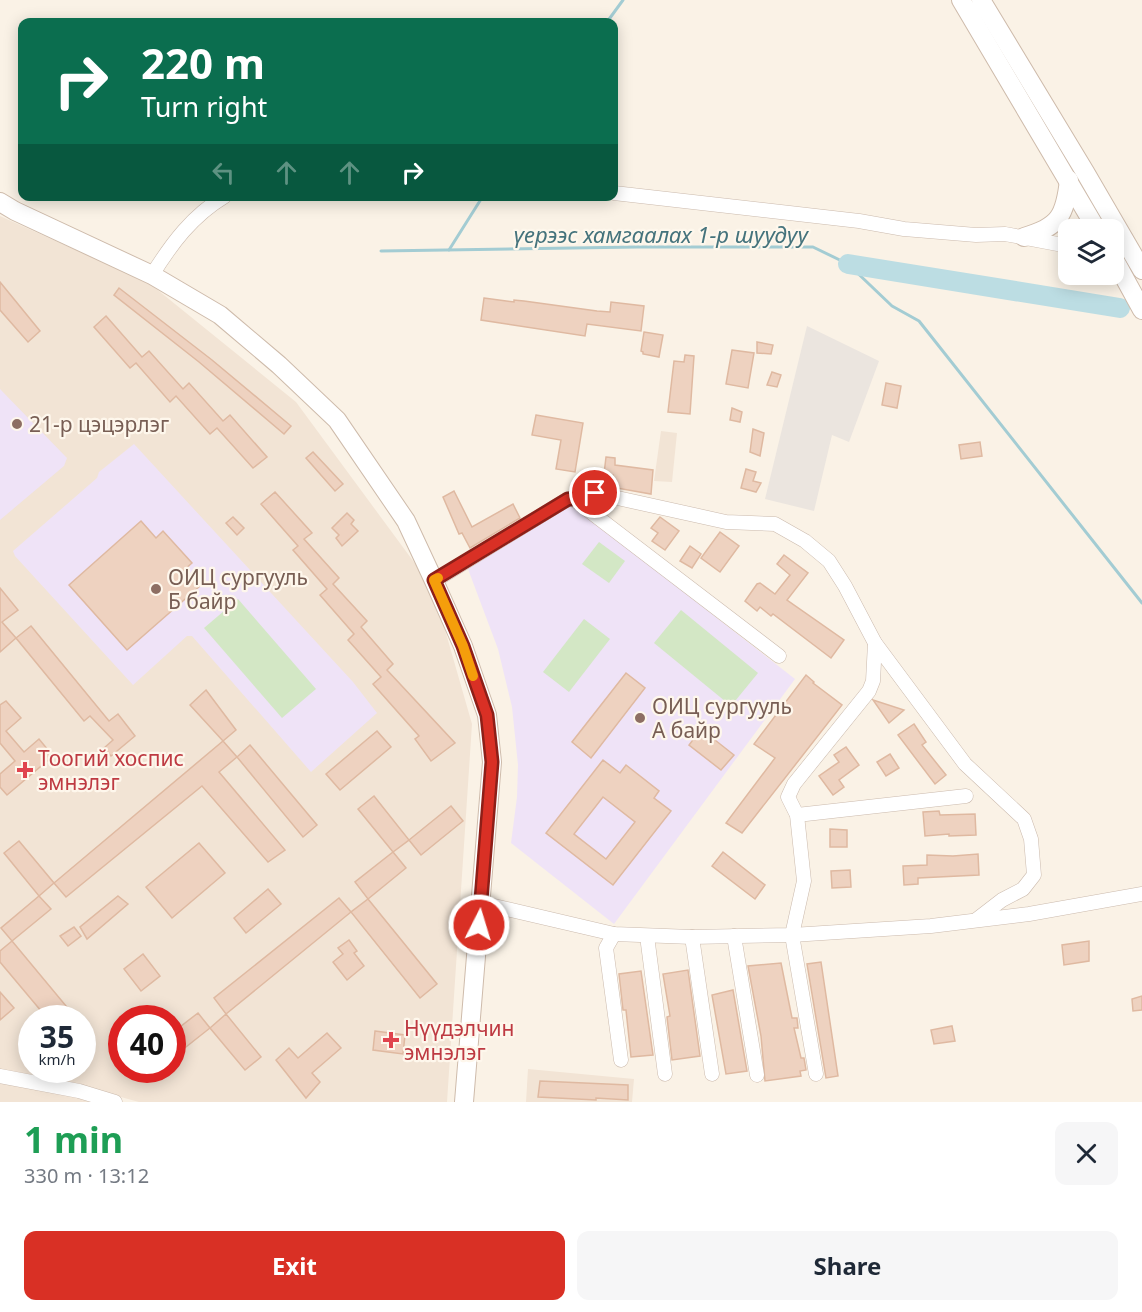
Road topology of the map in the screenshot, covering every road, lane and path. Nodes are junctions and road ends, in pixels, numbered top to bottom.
1 (962, 0) edge
2 (981, 0) edge
3 (1070, 180) junction
4 (618, 193) edge
5 (217, 201) edge
6 (0, 202) edge
7 (1091, 219) edge
8 (1106, 219) edge
9 (1024, 237) junction
10 (1058, 244) edge
11 (1124, 251) edge
12 (1142, 270) edge
13 (152, 275) junction
14 (1142, 310) edge
15 (575, 500) junction
16 (434, 580) junction
17 (875, 644) junction
18 (779, 656) dead end
19 (966, 796) dead end
20 (797, 815) junction
21 (1142, 894) edge
22 (481, 903) junction
23 (976, 920) junction
24 (614, 934) junction
25 (792, 935) junction
26 (647, 936) junction
27 (735, 936) junction
28 (692, 937) junction
29 (621, 1060) dead end
30 (665, 1074) dead end
31 (712, 1074) dead end
32 (816, 1074) dead end
33 (758, 1075) dead end
34 (0, 1076) edge
35 (115, 1102) edge
36 (464, 1102) edge

1 - 3 street
2 - 8 street
3 - 7 street
3 - 9 street
4 - 9 street
5 - 13 street
6 - 13 street
9 - 10 street
11 - 12 street
11 - 14 street
13 - 16 street
15 - 16 street
15 - 17 street
15 - 18 street
16 - 22 street
17 - 20 street
17 - 23 street
19 - 20 street
20 - 25 street
21 - 23 street
22 - 24 street
22 - 36 street
23 - 25 street
24 - 26 street
24 - 29 street
25 - 27 street
25 - 32 street
26 - 28 street
26 - 30 street
27 - 28 street
27 - 33 street
28 - 31 street
34 - 35 street

